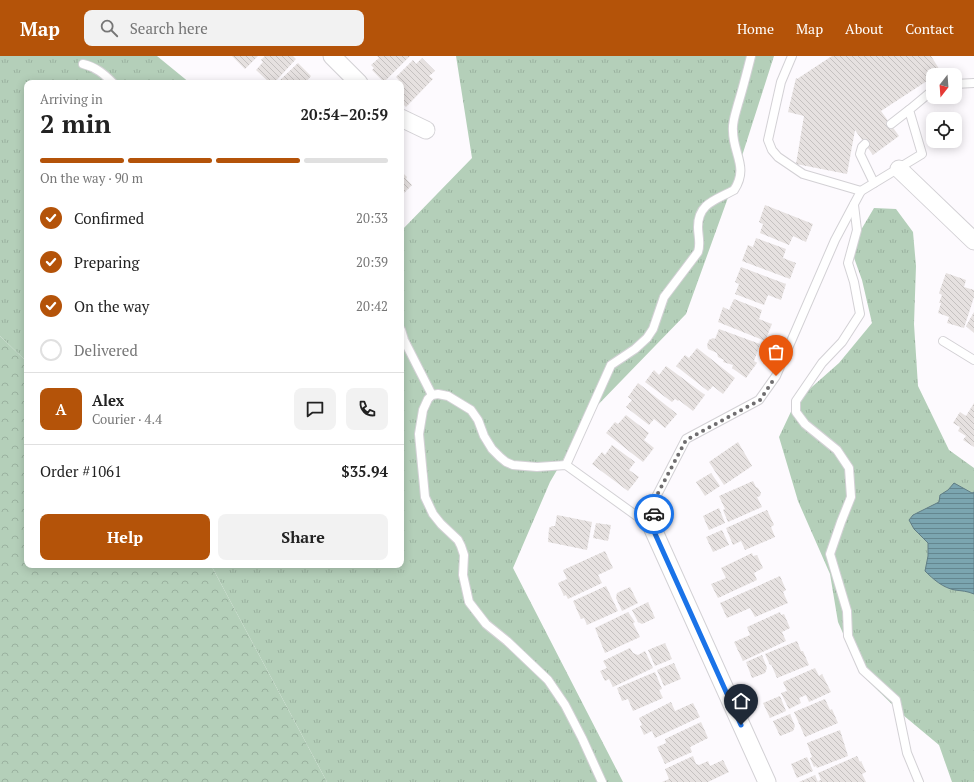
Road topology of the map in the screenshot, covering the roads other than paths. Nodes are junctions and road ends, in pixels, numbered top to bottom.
1 (332, 56) edge
2 (751, 56) edge
3 (792, 56) edge
4 (83, 64) dead end
5 (111, 80) edge
6 (356, 80) edge
7 (974, 83) edge
8 (962, 84) edge
9 (926, 96) edge
10 (909, 110) junction
11 (404, 119) edge
12 (890, 124) dead end
13 (426, 130) dead end
14 (865, 144) dead end
15 (899, 169) junction
16 (874, 183) junction
17 (861, 191) junction
18 (854, 204) junction
19 (974, 241) edge
20 (404, 340) edge
21 (943, 341) dead end
22 (974, 360) edge
23 (432, 395) junction
24 (566, 465) junction
25 (652, 527) junction
26 (602, 782) edge
27 (767, 782) edge
28 (920, 782) edge

1 - 6 street
2 - 24 lane
3 - 17 lane
4 - 5 lane
7 - 8 lane
9 - 10 lane
10 - 12 lane
10 - 15 lane
11 - 13 street
14 - 16 lane
15 - 16 lane
15 - 19 street
16 - 17 lane
17 - 18 lane
18 - 25 lane
18 - 28 lane
20 - 23 lane
21 - 22 lane
23 - 24 lane
23 - 26 lane
24 - 25 lane
25 - 27 street

